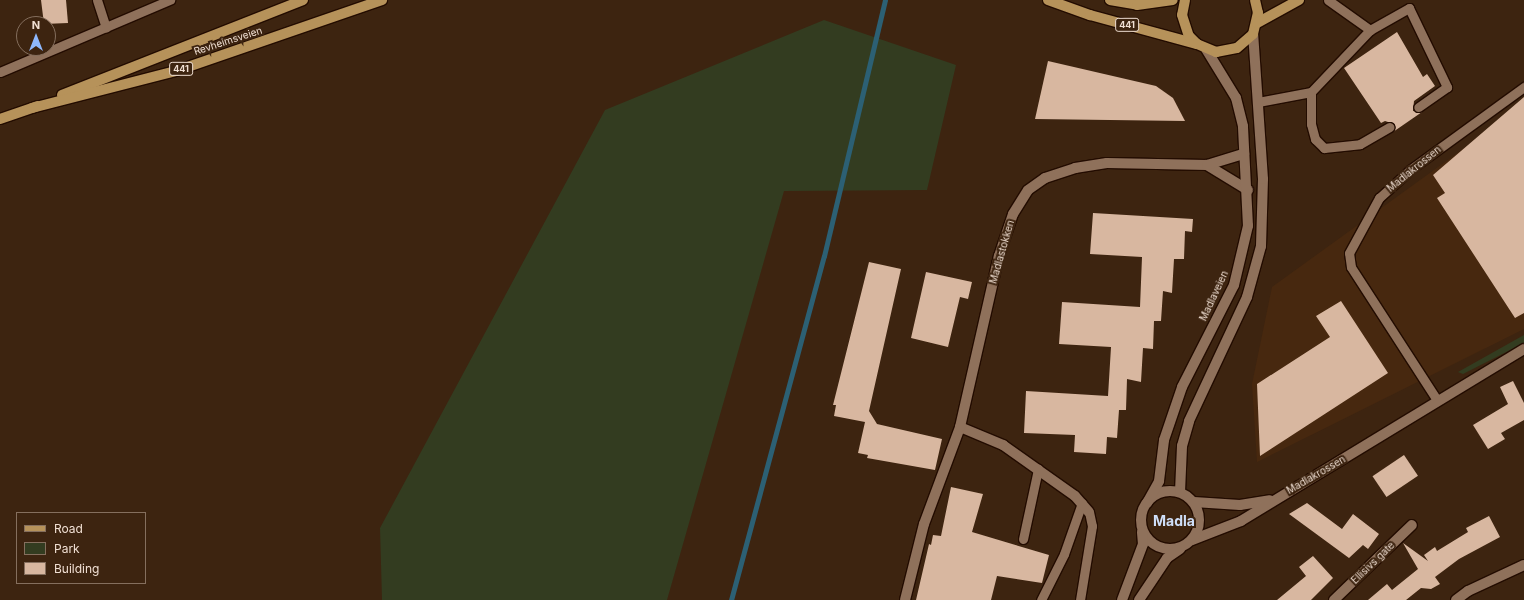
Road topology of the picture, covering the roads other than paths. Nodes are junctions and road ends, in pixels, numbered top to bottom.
1 (97, 0) edge
2 (170, 0) edge
3 (303, 0) edge
4 (382, 0) edge
5 (1110, 0) edge
6 (1173, 0) edge
7 (1185, 0) edge
8 (1255, 0) edge
9 (1299, 0) edge
10 (1328, 0) edge
11 (1053, 2) edge
12 (1410, 4) edge
13 (1257, 23) junction
14 (106, 28) junction
15 (1370, 30) junction
16 (1253, 34) junction
17 (1197, 44) junction
18 (1206, 49) junction
19 (0, 72) edge
20 (1524, 87) edge
21 (1311, 92) junction
22 (1258, 102) junction
23 (1418, 107) dead end
24 (32, 108) junction
25 (0, 119) edge
26 (1389, 127) dead end
27 (1244, 154) junction
28 (1207, 164) junction
29 (1248, 190) junction
30 (1524, 349) edge
31 (1437, 400) junction
32 (960, 427) junction
33 (1038, 469) junction
34 (1180, 492) junction
35 (1276, 499) junction
36 (1194, 502) junction
37 (1147, 503) junction
38 (1082, 504) junction
39 (1089, 512) joint
40 (1412, 525) dead end
41 (1142, 528) junction
42 (1023, 539) dead end
43 (1192, 540) junction
44 (1182, 548) junction
45 (1524, 565) edge
46 (905, 600) edge
47 (1041, 600) edge
48 (1080, 600) edge
49 (1122, 600) edge
50 (1139, 600) edge
51 (1334, 600) edge
52 (1456, 600) edge

1 - 14 lane
2 - 14 lane
3 - 24 main road, Revheimsveien / 441
4 - 24 main road, Revheimsveien / 441
5 - 6 main road, 441
7 - 17 main road, 441
8 - 13 main road, 441
9 - 13 main road
10 - 15 lane
11 - 17 main road, 441
12 - 15 lane
12 - 23 lane
13 - 16 main road, 441
14 - 19 lane
15 - 21 lane
16 - 18 main road, 441
16 - 22 street
17 - 18 main road, 441
18 - 27 street, Madlaveien
20 - 31 lane, Madlakrossen
21 - 22 lane
21 - 26 lane
22 - 34 street
24 - 25 main road, Revheimsveien / 441
27 - 28 street, Madlastokken
27 - 29 street, Madlaveien
28 - 29 street
28 - 32 street, Madlastokken
29 - 37 street, Madlaveien
30 - 31 street, Madlakrossen
31 - 35 street, Madlakrossen
32 - 33 street
32 - 46 street, Madlastokken
33 - 38 street
33 - 42 lane
34 - 36 street
34 - 37 street
35 - 36 street, Madlakrossen
35 - 43 street, Madlakrossen
36 - 43 street
37 - 41 street
38 - 39 street
38 - 47 lane
39 - 48 lane
40 - 51 street, Ellisivs gate
41 - 44 street
41 - 49 street
43 - 44 street
44 - 50 street
45 - 52 street

